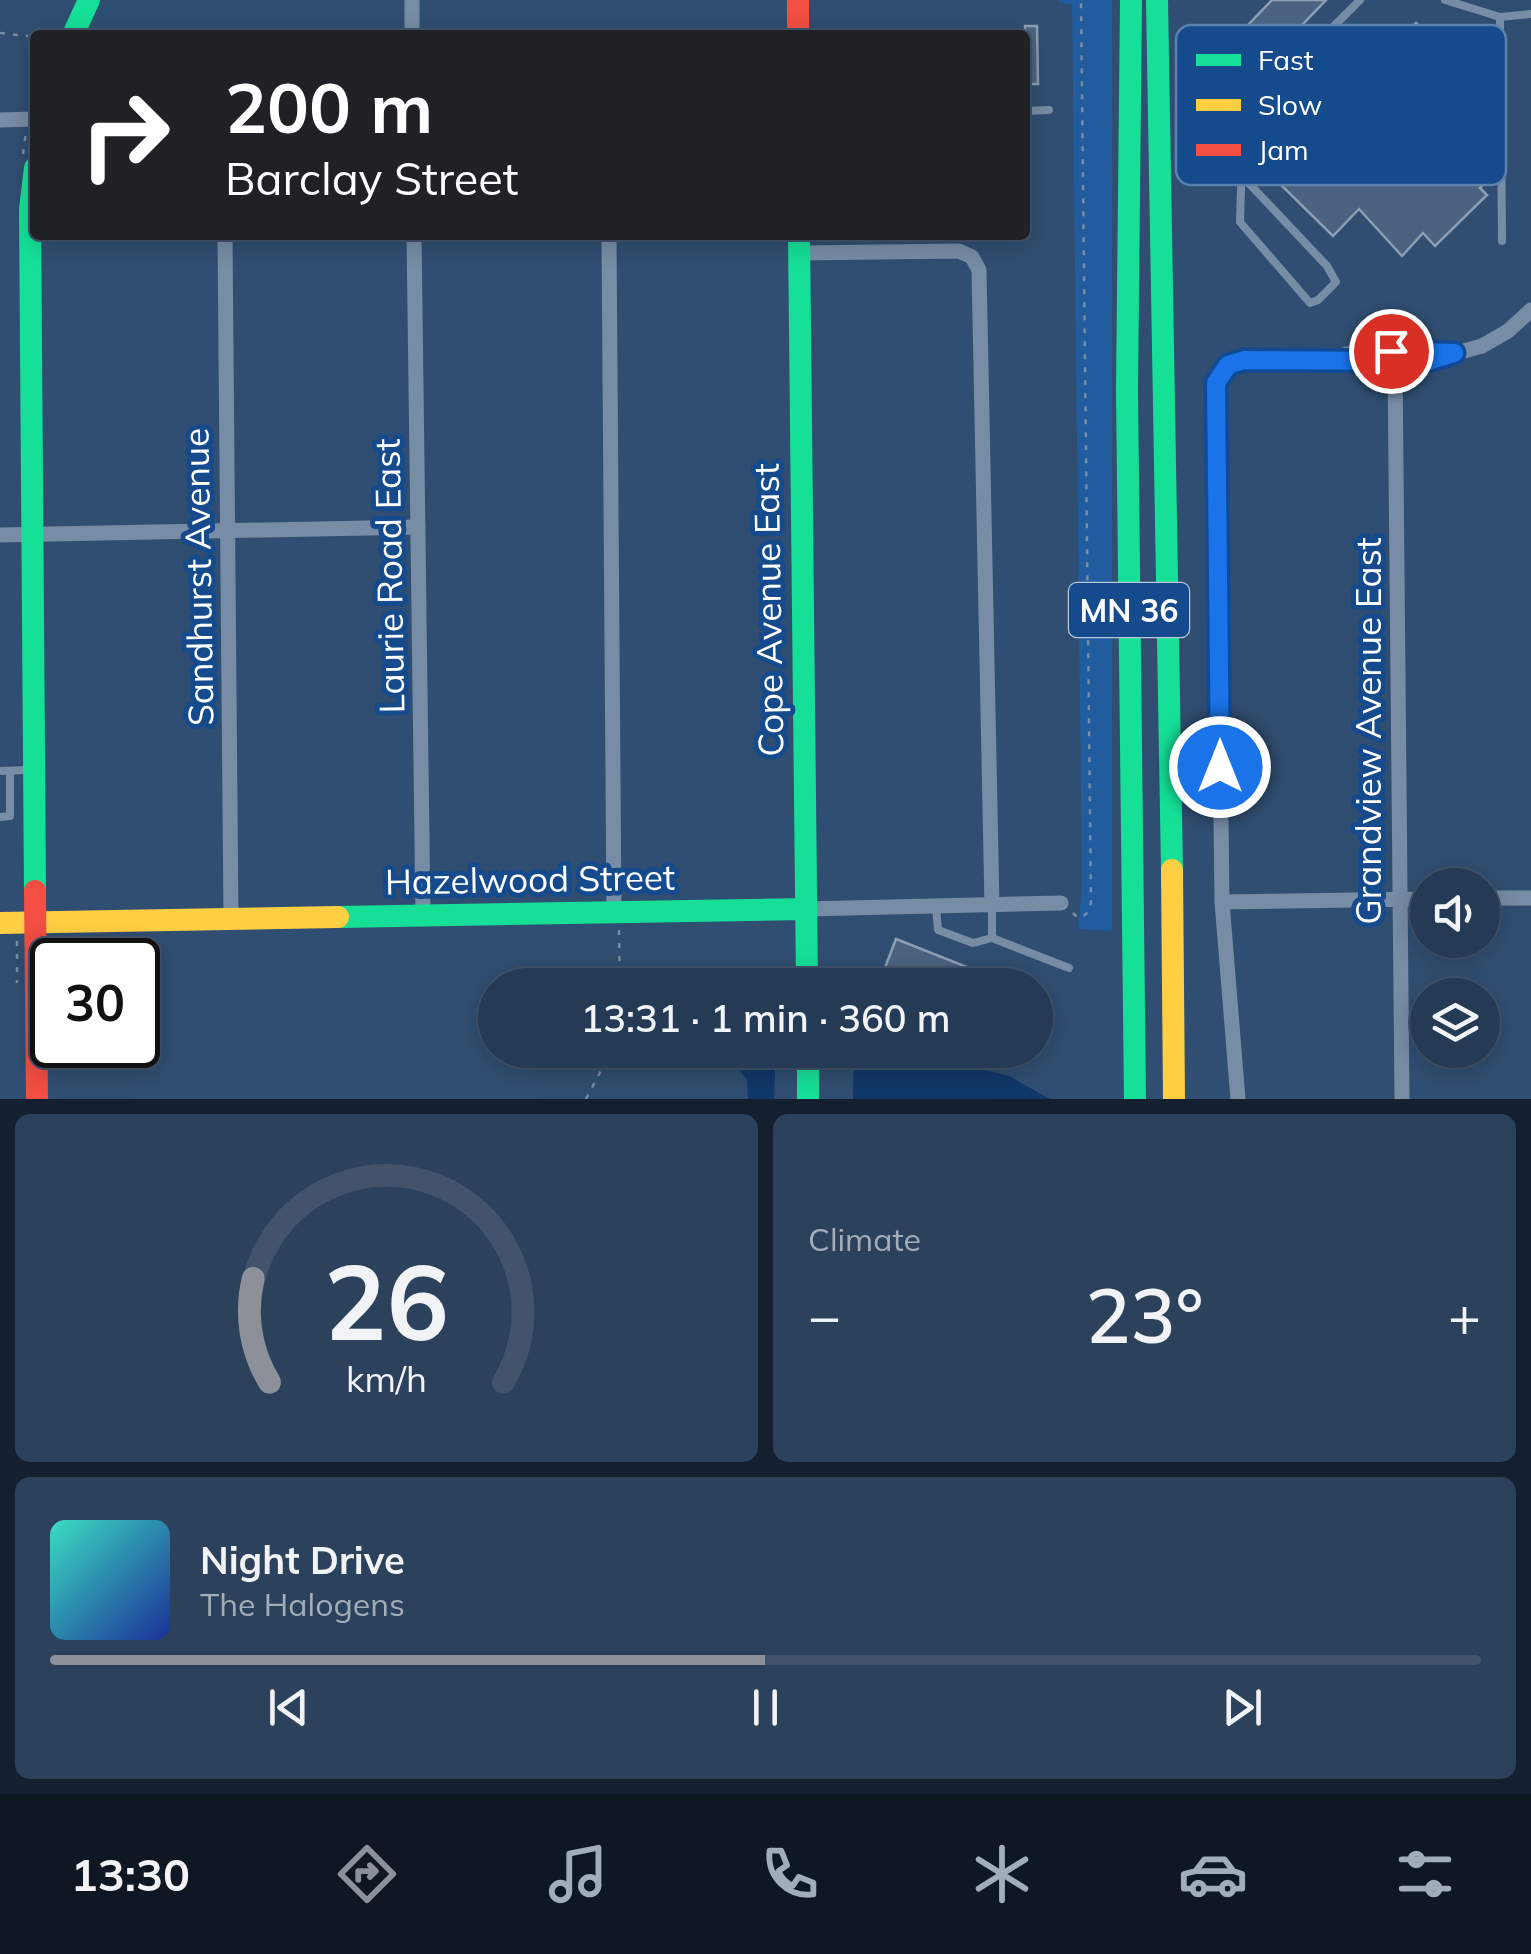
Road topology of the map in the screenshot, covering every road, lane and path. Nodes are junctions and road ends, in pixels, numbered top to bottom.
1 (90, 0) edge
2 (412, 0) edge
3 (798, 0) edge
4 (1081, 0) edge
5 (1127, 0) edge
6 (1160, 0) edge
7 (1360, 0) edge
8 (1445, 0) edge
9 (1531, 14) edge
10 (1500, 17) junction
11 (1335, 25) edge
12 (1500, 25) edge
13 (75, 30) edge
14 (412, 30) edge
15 (798, 30) edge
16 (0, 33) edge
17 (30, 40) edge
18 (1049, 110) dead end
19 (1030, 111) edge
20 (30, 119) edge
21 (0, 120) edge
22 (1242, 185) edge
23 (1250, 185) edge
24 (1502, 185) edge
25 (30, 240) edge
26 (224, 240) edge
27 (414, 240) edge
28 (609, 240) edge
29 (1502, 241) dead end
30 (799, 244) edge
31 (1531, 310) edge
32 (1454, 353) junction
33 (1335, 358) junction
34 (1396, 362) junction
35 (418, 527) junction
36 (227, 530) junction
37 (0, 534) edge
38 (31, 534) junction
39 (14, 771) edge
40 (0, 816) edge
41 (1500, 898) edge
42 (1531, 898) edge
43 (1399, 900) junction
44 (1410, 900) edge
45 (1060, 902) joint
46 (1222, 902) junction
47 (992, 906) junction
48 (936, 907) junction
49 (806, 910) junction
50 (423, 916) junction
51 (616, 918) junction
52 (231, 919) junction
53 (35, 922) junction
54 (0, 923) edge
55 (992, 938) junction
56 (619, 968) edge
57 (807, 968) edge
58 (1070, 968) dead end
59 (602, 1068) edge
60 (808, 1068) edge
61 (37, 1099) edge
62 (586, 1099) edge
63 (808, 1099) edge
64 (1136, 1099) edge
65 (1174, 1099) edge
66 (1238, 1099) edge
67 (1402, 1099) edge

1 - 13 main road
2 - 14 street
3 - 15 main road
4 - 45 path
5 - 64 main road, MN 36
6 - 65 main road, MN 36
7 - 11 lane
8 - 10 lane
9 - 10 lane
10 - 12 lane
16 - 17 path
18 - 19 lane
20 - 21 street
22 - 23 lane
24 - 29 lane
25 - 38 main road
26 - 36 street, Sandhurst Avenue
27 - 35 street, Laurie Road East
28 - 51 street
30 - 47 street
30 - 49 main road, Cope Avenue East
31 - 32 street
32 - 33 street
32 - 34 street
33 - 34 street
33 - 46 street
34 - 43 street, Grandview Avenue East
35 - 36 street
35 - 50 street, Laurie Road East
36 - 38 street
36 - 52 street, Sandhurst Avenue
37 - 38 street
38 - 39 main road
39 - 40 lane
39 - 53 main road
41 - 42 street
43 - 44 street
43 - 46 street
43 - 67 street, Grandview Avenue East
45 - 47 street, Hazelwood Street
46 - 66 street
47 - 48 street, Hazelwood Street
47 - 55 lane
48 - 49 street, Hazelwood Street
48 - 55 lane
49 - 51 main road, Hazelwood Street
49 - 57 main road, Cope Avenue East
50 - 51 main road, Hazelwood Street
50 - 52 main road, Hazelwood Street
51 - 56 path
52 - 53 main road, Hazelwood Street
53 - 54 main road, Hazelwood Street
53 - 61 main road
55 - 58 lane
59 - 62 path
60 - 63 main road

